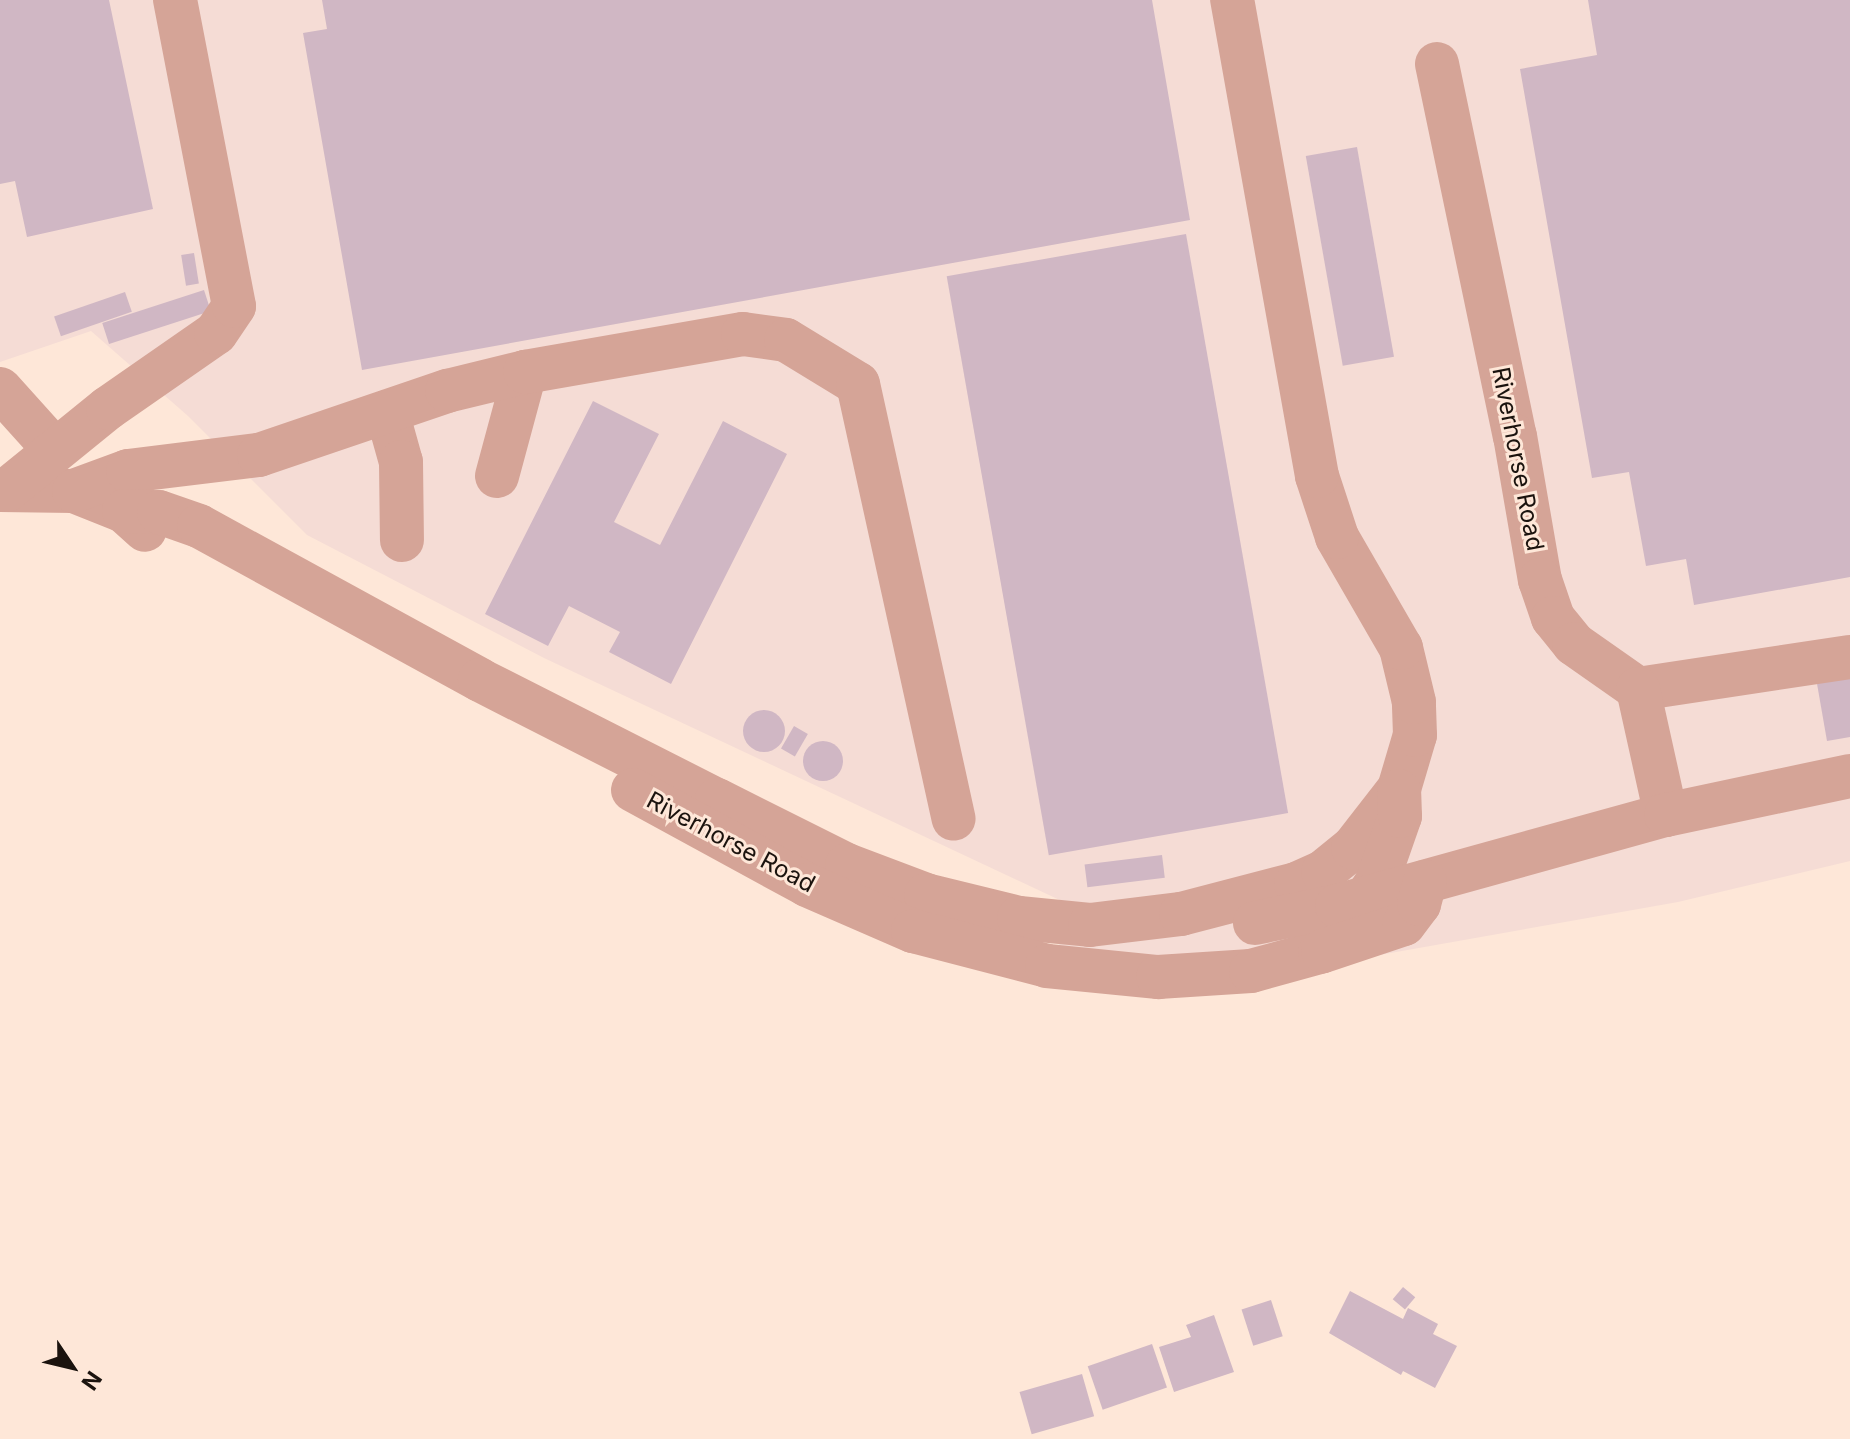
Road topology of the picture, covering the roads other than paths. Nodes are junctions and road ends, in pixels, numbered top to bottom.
1 (175, 0) edge
2 (1233, 0) edge
3 (1437, 64) dead end
4 (525, 372) junction
5 (0, 389) edge
6 (387, 412) junction
7 (54, 449) junction
8 (497, 476) dead end
9 (4, 490) edge
10 (74, 491) junction
11 (124, 511) junction
12 (402, 540) dead end
13 (1850, 657) edge
14 (1638, 689) junction
15 (1850, 776) edge
16 (1399, 789) junction
17 (1666, 815) junction
18 (954, 819) dead end
19 (1425, 882) junction
20 (1370, 897) junction
21 (1090, 925) junction
22 (1320, 952) junction
23 (1178, 956) junction

1 - 7 lane
2 - 16 lane
3 - 14 lane, Riverhorse Road
4 - 6 lane
4 - 8 lane
4 - 18 lane
5 - 7 lane
6 - 10 lane
6 - 12 lane
7 - 9 lane
9 - 10 lane, Riverhorse Road
10 - 11 lane, Riverhorse Road
11 - 21 lane, Riverhorse Road
11 - 23 lane, Riverhorse Road
13 - 14 lane
14 - 17 lane
15 - 17 lane, Riverhorse Road
16 - 20 lane
16 - 21 lane, Riverhorse Road
17 - 19 lane, Riverhorse Road
19 - 20 lane, Riverhorse Road
19 - 22 lane, Riverhorse Road
20 - 22 lane
20 - 23 lane, Riverhorse Road
21 - 23 lane, Riverhorse Road
22 - 23 lane, Riverhorse Road

